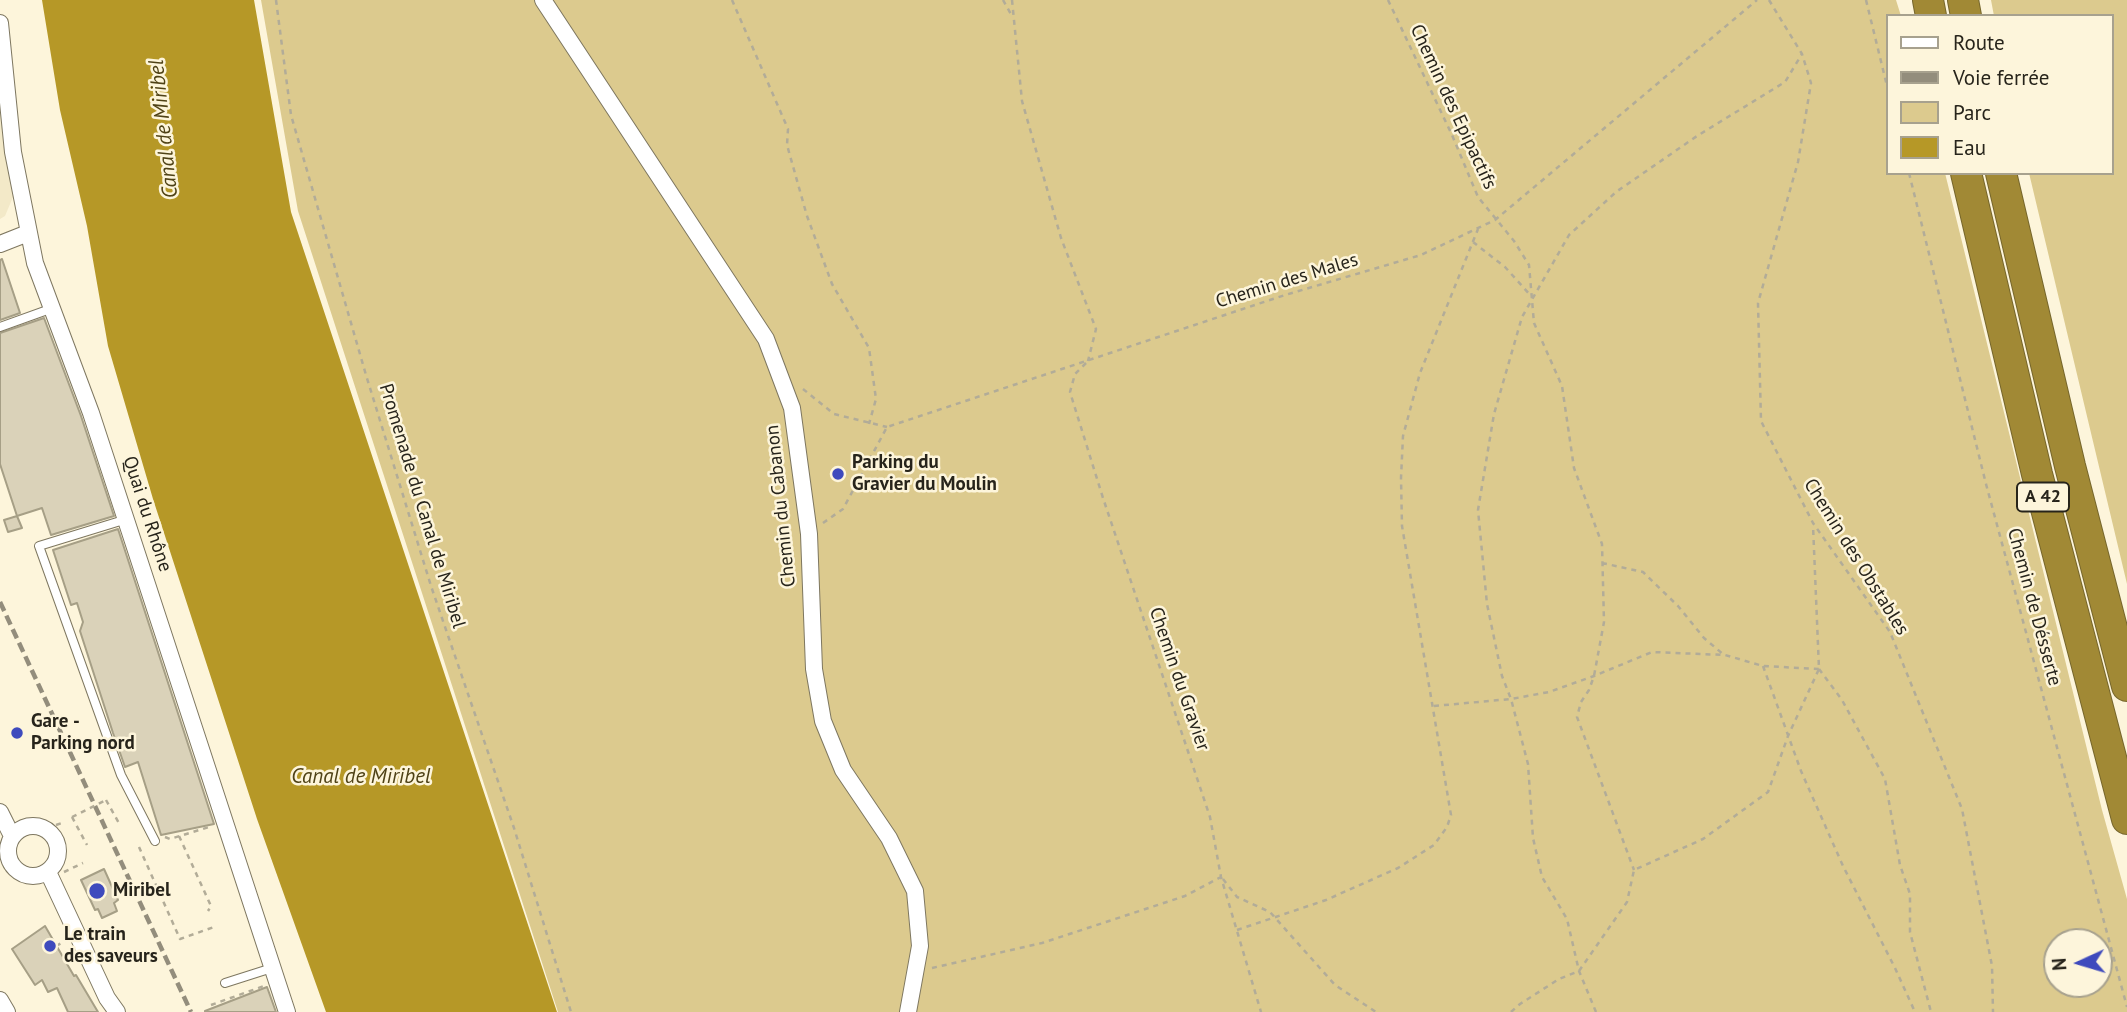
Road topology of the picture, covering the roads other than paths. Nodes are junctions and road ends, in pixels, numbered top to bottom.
1 (542, 0) edge
2 (0, 23) edge
3 (1966, 175) edge
4 (2001, 175) edge
5 (28, 233) junction
6 (0, 244) edge
7 (53, 308) junction
8 (0, 327) edge
9 (127, 519) junction
10 (2127, 685) edge
11 (0, 812) edge
12 (2127, 818) edge
13 (12, 836) junction
14 (151, 842) road end
15 (55, 873) junction
16 (272, 968) junction
17 (225, 983) dead end
18 (0, 1000) edge
19 (7, 1012) edge
20 (117, 1012) edge
21 (287, 1012) edge
22 (908, 1012) edge

1 - 22 street, Chemin du Cabanon
2 - 5 street, Quai du Rhône
3 - 12 highway, A 42
4 - 10 highway, A 42
5 - 6 street
5 - 7 street, Quai du Rhône
7 - 8 lane
7 - 9 street, Quai du Rhône
9 - 14 lane
9 - 16 street, Quai du Rhône
11 - 13 street
13 - 15 street
13 - 15 street
15 - 20 street
16 - 17 lane
16 - 21 street, Quai du Rhône
18 - 19 street

